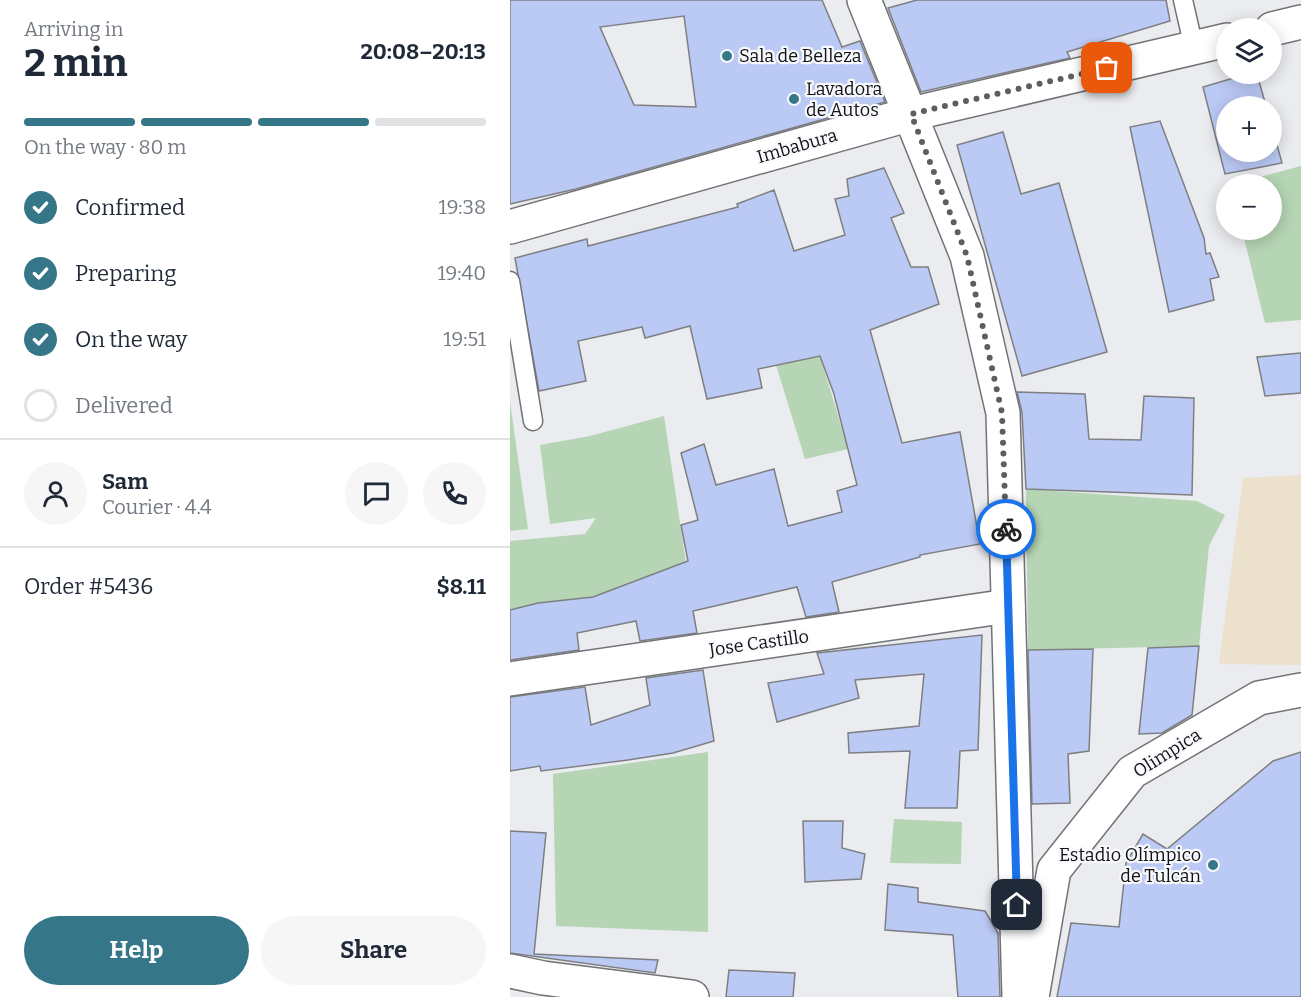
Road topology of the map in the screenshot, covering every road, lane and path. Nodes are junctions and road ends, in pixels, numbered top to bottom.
1 (864, 0) edge
2 (1183, 0) edge
3 (1301, 22) edge
4 (1282, 27) edge
5 (1216, 43) edge
6 (1194, 48) junction
7 (911, 114) junction
8 (510, 227) edge
9 (510, 281) edge
10 (533, 421) dead end
11 (1008, 606) junction
12 (510, 679) edge
13 (1301, 690) edge
14 (510, 971) edge
15 (692, 997) edge
16 (1019, 997) edge
17 (1032, 997) edge

1 - 7 street
2 - 6 lane
3 - 4 street
5 - 6 street, Imbabura
6 - 7 street, Imbabura
7 - 8 street, Imbabura
7 - 11 street
9 - 10 lane
11 - 12 street, Jose Castillo
11 - 16 street
13 - 17 street, Olimpica
14 - 15 street

